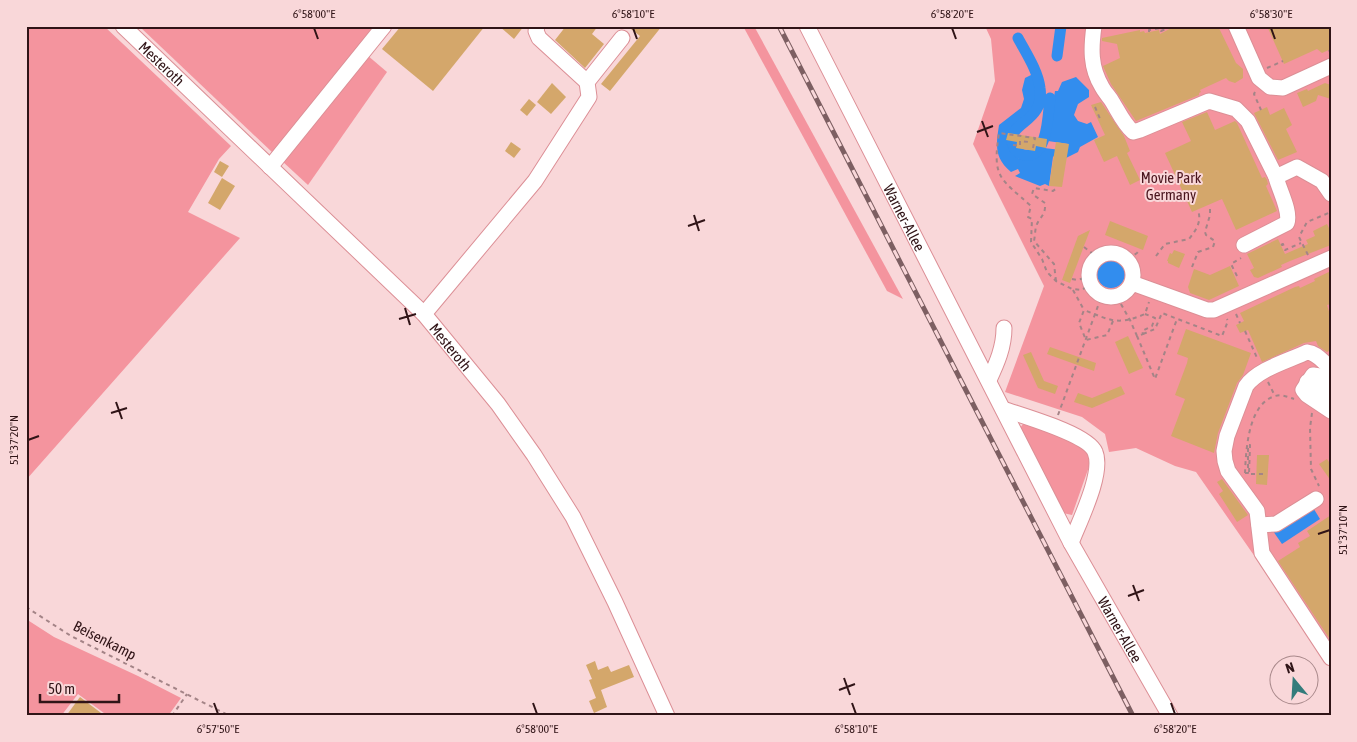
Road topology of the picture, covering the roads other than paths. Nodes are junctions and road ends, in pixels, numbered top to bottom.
1 (123, 26) edge
2 (384, 26) edge
3 (537, 26) edge
4 (807, 26) edge
5 (1094, 26) edge
6 (1236, 26) edge
7 (622, 38) dead end
8 (1331, 66) edge
9 (587, 82) junction
10 (270, 167) junction
11 (1276, 177) junction
12 (1331, 194) edge
13 (1244, 244) road end
14 (1331, 258) edge
15 (1132, 283) junction
16 (424, 314) junction
17 (1004, 328) dead end
18 (989, 380) junction
19 (1308, 382) dead end
20 (1322, 392) edge
21 (1003, 409) junction
22 (1325, 413) edge
23 (1319, 496) road end
24 (1259, 525) junction
25 (1071, 543) junction
26 (1331, 658) edge
27 (667, 716) edge
28 (1170, 716) edge

1 - 10 street, Mesteroth
2 - 10 street
3 - 9 street
4 - 18 street, Warner-Allee
5 - 11 street
6 - 8 street
7 - 9 street
9 - 16 street
10 - 16 street, Mesteroth
11 - 12 street
11 - 13 street
14 - 15 street
15 - 15 street
16 - 27 street, Mesteroth
17 - 18 street
18 - 21 street, Warner-Allee
19 - 20 street
20 - 22 street
20 - 24 street
21 - 25 street, Warner-Allee
21 - 25 street
23 - 24 street
24 - 26 street
25 - 28 street, Warner-Allee

